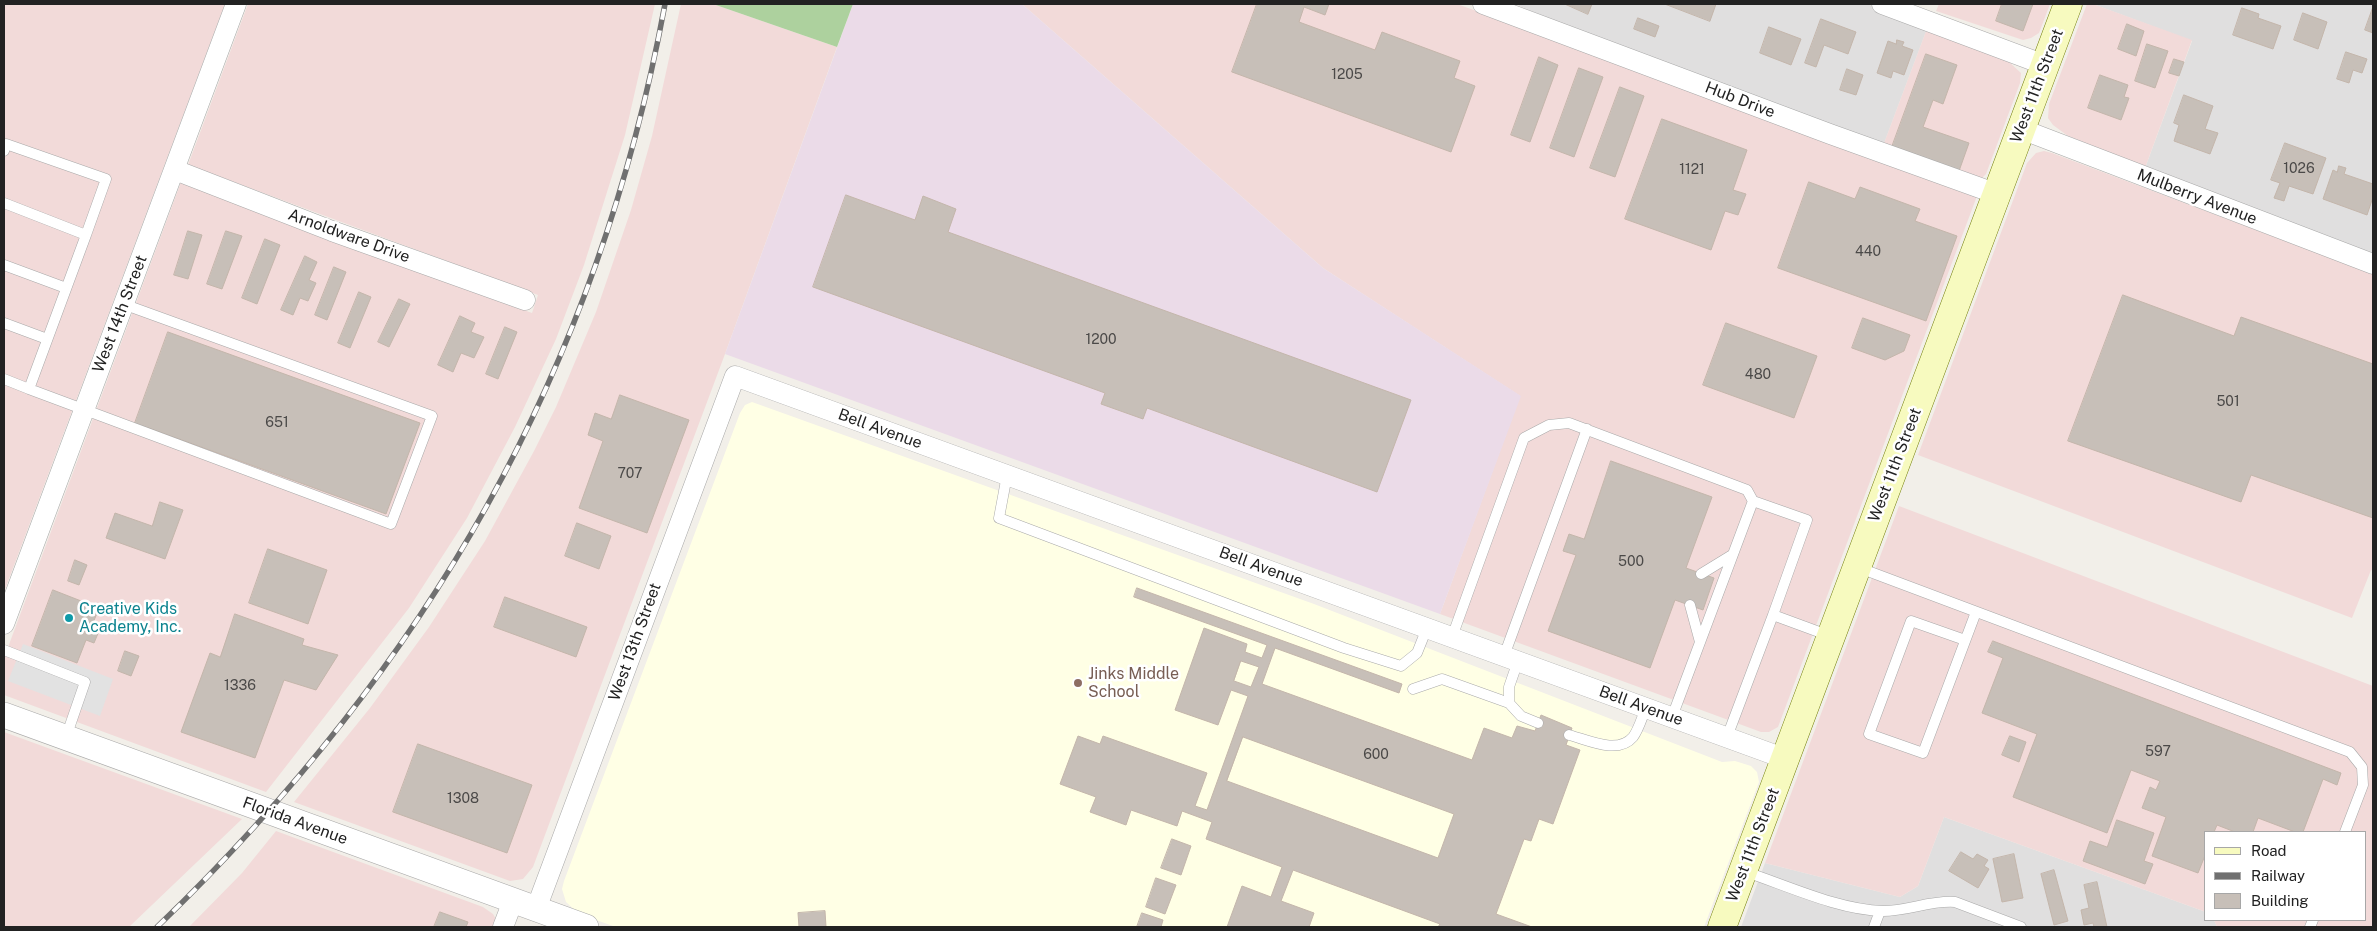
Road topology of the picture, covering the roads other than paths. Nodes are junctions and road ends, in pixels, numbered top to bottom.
1 (1483, 4) edge
2 (1882, 4) edge
3 (2068, 4) edge
4 (231, 5) edge
5 (2045, 65) junction
6 (2021, 129) junction
7 (5, 146) edge
8 (175, 170) junction
9 (1997, 194) junction
10 (4, 203) edge
11 (86, 235) junction
12 (2373, 264) edge
13 (4, 265) edge
14 (66, 288) junction
15 (525, 300) dead end
16 (123, 304) junction
17 (4, 323) edge
18 (47, 339) junction
19 (735, 376) joint
20 (4, 379) edge
21 (29, 389) junction
22 (84, 410) junction
23 (1586, 430) junction
24 (1007, 475) junction
25 (1754, 501) junction
26 (1732, 555) junction
27 (1857, 567) junction
28 (1701, 574) dead end
29 (1690, 605) dead end
30 (1976, 612) junction
31 (1773, 615) junction
32 (4, 624) edge
33 (1427, 628) junction
34 (1831, 636) junction
35 (1452, 637) junction
36 (1965, 640) junction
37 (1700, 642) junction
38 (4, 650) edge
39 (1511, 659) junction
40 (1413, 688) dead end
41 (1509, 703) junction
42 (1646, 708) junction
43 (4, 715) edge
44 (1672, 717) junction
45 (1538, 724) dead end
46 (1569, 735) dead end
47 (66, 737) junction
48 (1727, 737) junction
49 (1786, 759) junction
50 (2345, 831) edge
51 (1743, 871) junction
52 (524, 905) junction
53 (1880, 911) junction
54 (503, 927) edge
55 (586, 927) edge
56 (1722, 927) edge
57 (1874, 927) edge
58 (2021, 927) edge

1 - 9 street, Hub Drive
2 - 5 street
3 - 5 main road, West 11th Street
4 - 8 street, West 14th Street
5 - 6 main road, West 11th Street
6 - 9 main road, West 11th Street
6 - 12 street, Mulberry Avenue
7 - 11 lane
8 - 15 street, Arnoldware Drive
8 - 16 street, West 14th Street
9 - 27 main road, West 11th Street
10 - 11 lane
11 - 14 lane
13 - 14 lane
14 - 18 lane
16 - 22 street, West 14th Street
16 - 22 lane
17 - 18 lane
18 - 21 lane
19 - 24 street, Bell Avenue
19 - 52 street, West 13th Street
20 - 21 lane
21 - 22 lane
22 - 32 street, West 14th Street
23 - 25 lane
23 - 35 lane
23 - 39 lane
24 - 33 street, Bell Avenue
24 - 33 lane
25 - 26 lane
25 - 31 lane
26 - 28 lane
26 - 37 lane
27 - 30 lane
27 - 34 main road, West 11th Street
29 - 37 lane
30 - 36 lane
30 - 50 lane
31 - 34 lane
31 - 48 lane
33 - 35 street, Bell Avenue
34 - 49 main road, West 11th Street
35 - 39 street, Bell Avenue
36 - 36 lane
37 - 44 lane
38 - 47 lane
39 - 41 lane
39 - 42 street, Bell Avenue
40 - 41 lane
41 - 45 lane
42 - 44 street, Bell Avenue
42 - 46 lane
43 - 47 street, Florida Avenue
44 - 48 street, Bell Avenue
47 - 52 street, Florida Avenue
48 - 49 street, Bell Avenue
49 - 51 main road, West 11th Street
51 - 53 lane
51 - 56 main road, West 11th Street
52 - 54 street, West 13th Street
52 - 55 street, Florida Avenue
53 - 57 lane
53 - 58 lane

